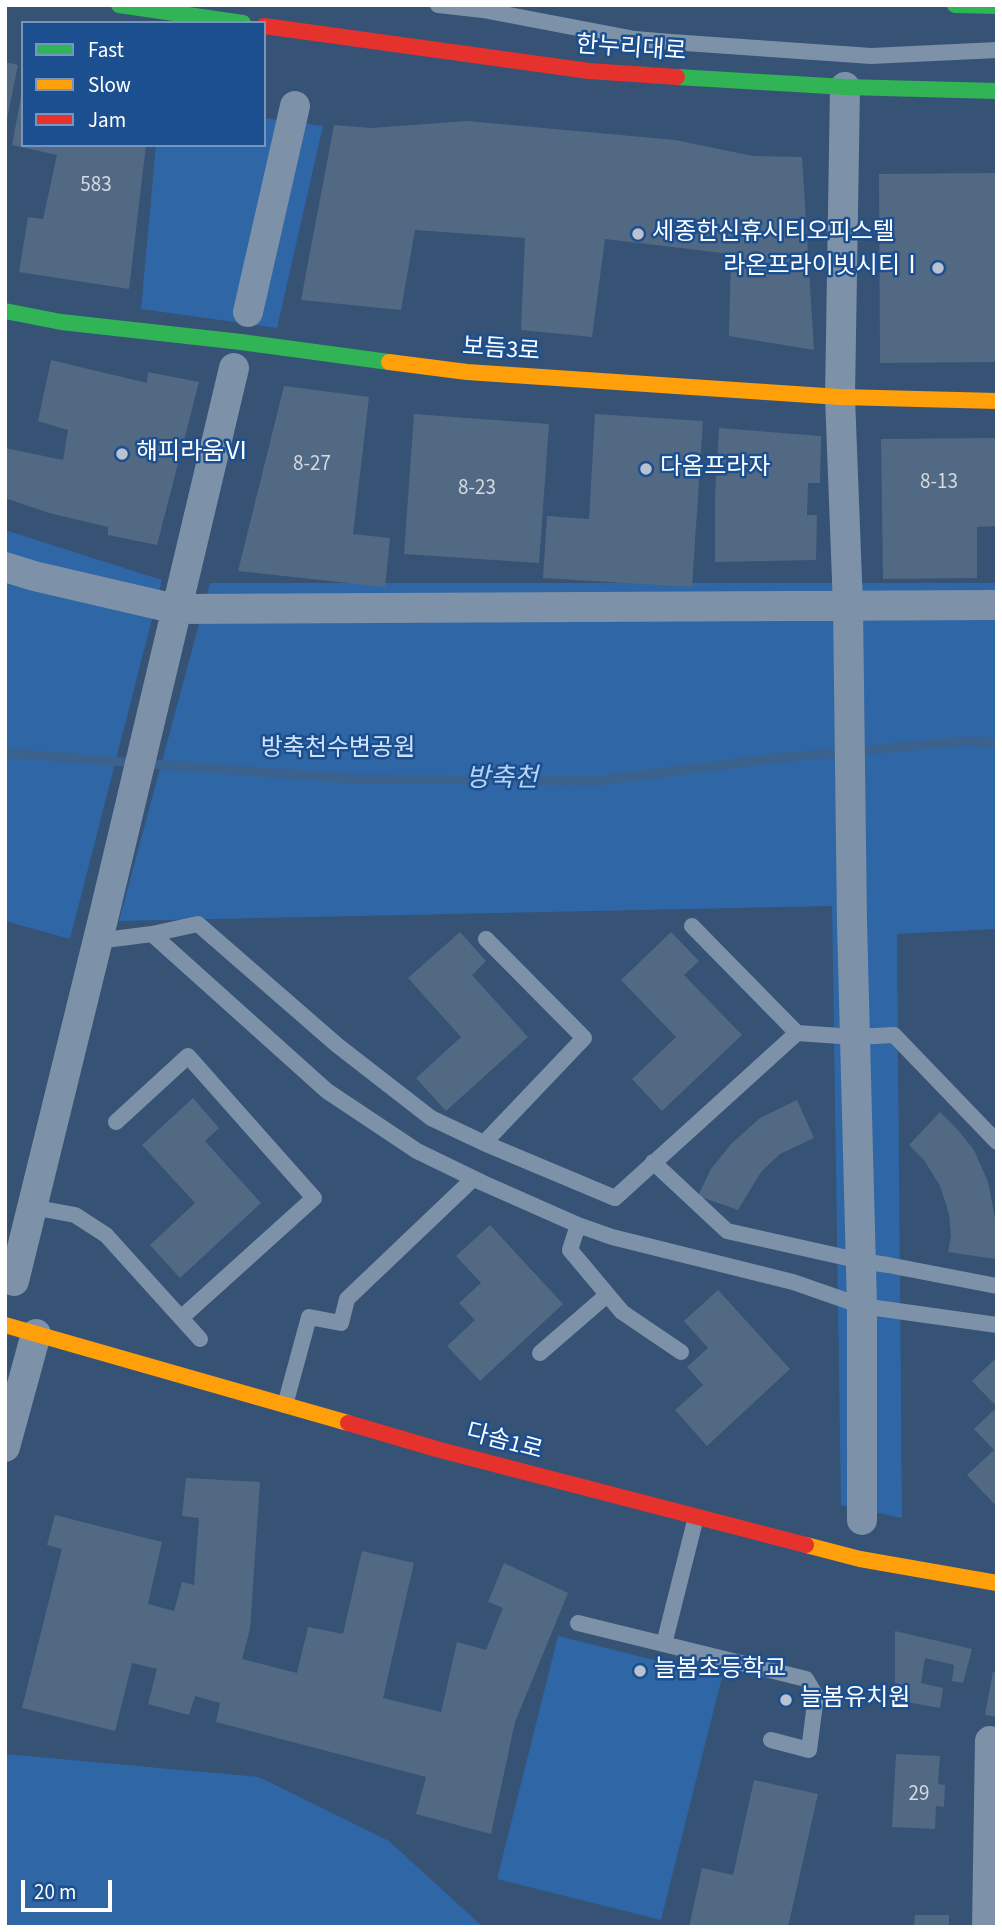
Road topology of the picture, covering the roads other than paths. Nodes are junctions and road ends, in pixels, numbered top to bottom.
1 (119, 5) edge
2 (438, 5) edge
3 (955, 5) edge
4 (997, 6) edge
5 (229, 21) edge
6 (266, 26) edge
7 (997, 50) edge
8 (845, 88) junction
9 (997, 91) edge
10 (295, 106) dead end
11 (5, 311) edge
12 (248, 312) dead end
13 (234, 368) dead end
14 (840, 397) junction
15 (997, 401) edge
16 (5, 567) edge
17 (997, 605) edge
18 (848, 606) junction
19 (176, 609) junction
20 (692, 926) dead end
21 (152, 934) junction
22 (486, 939) dead end
23 (97, 941) junction
24 (797, 1033) junction
25 (855, 1037) junction
26 (116, 1122) dead end
27 (997, 1142) edge
28 (484, 1143) junction
29 (653, 1162) junction
30 (473, 1179) junction
31 (32, 1207) junction
32 (578, 1225) junction
33 (861, 1261) junction
34 (14, 1281) dead end
35 (997, 1286) edge
36 (607, 1295) junction
37 (862, 1306) junction
38 (181, 1318) junction
39 (5, 1325) edge
40 (997, 1325) edge
41 (36, 1334) junction
42 (200, 1339) dead end
43 (681, 1352) dead end
44 (540, 1353) dead end
45 (285, 1405) junction
46 (5, 1447) edge
47 (696, 1517) junction
48 (862, 1520) dead end
49 (997, 1583) edge
50 (578, 1623) dead end
51 (664, 1644) junction
52 (771, 1740) dead end
53 (997, 1742) edge
54 (987, 1927) edge

1 - 5 street
2 - 7 lane
3 - 4 street
6 - 8 street, 한누리대로
8 - 9 street, 한누리대로
8 - 14 street
10 - 12 street
11 - 14 street, 보듬3로
13 - 19 street
14 - 15 street, 보듬3로
14 - 18 street
16 - 19 street
17 - 18 street
18 - 19 street
18 - 25 street
19 - 23 street
20 - 24 lane
21 - 23 lane
21 - 28 lane
21 - 30 lane
22 - 28 lane
23 - 31 street
24 - 25 lane
24 - 29 lane
25 - 27 lane
25 - 33 street
26 - 38 lane
28 - 29 lane
29 - 33 lane
30 - 32 lane
30 - 45 lane
31 - 34 street
31 - 38 lane
32 - 36 lane
32 - 37 lane
33 - 35 lane
33 - 37 street
36 - 43 lane
36 - 44 lane
37 - 40 lane
37 - 48 street
38 - 42 lane
39 - 41 street, 다솜1로
41 - 45 street, 다솜1로
41 - 46 street
45 - 47 street, 다솜1로
47 - 49 street, 다솜1로
47 - 51 lane
50 - 51 lane
51 - 52 lane
53 - 54 street

